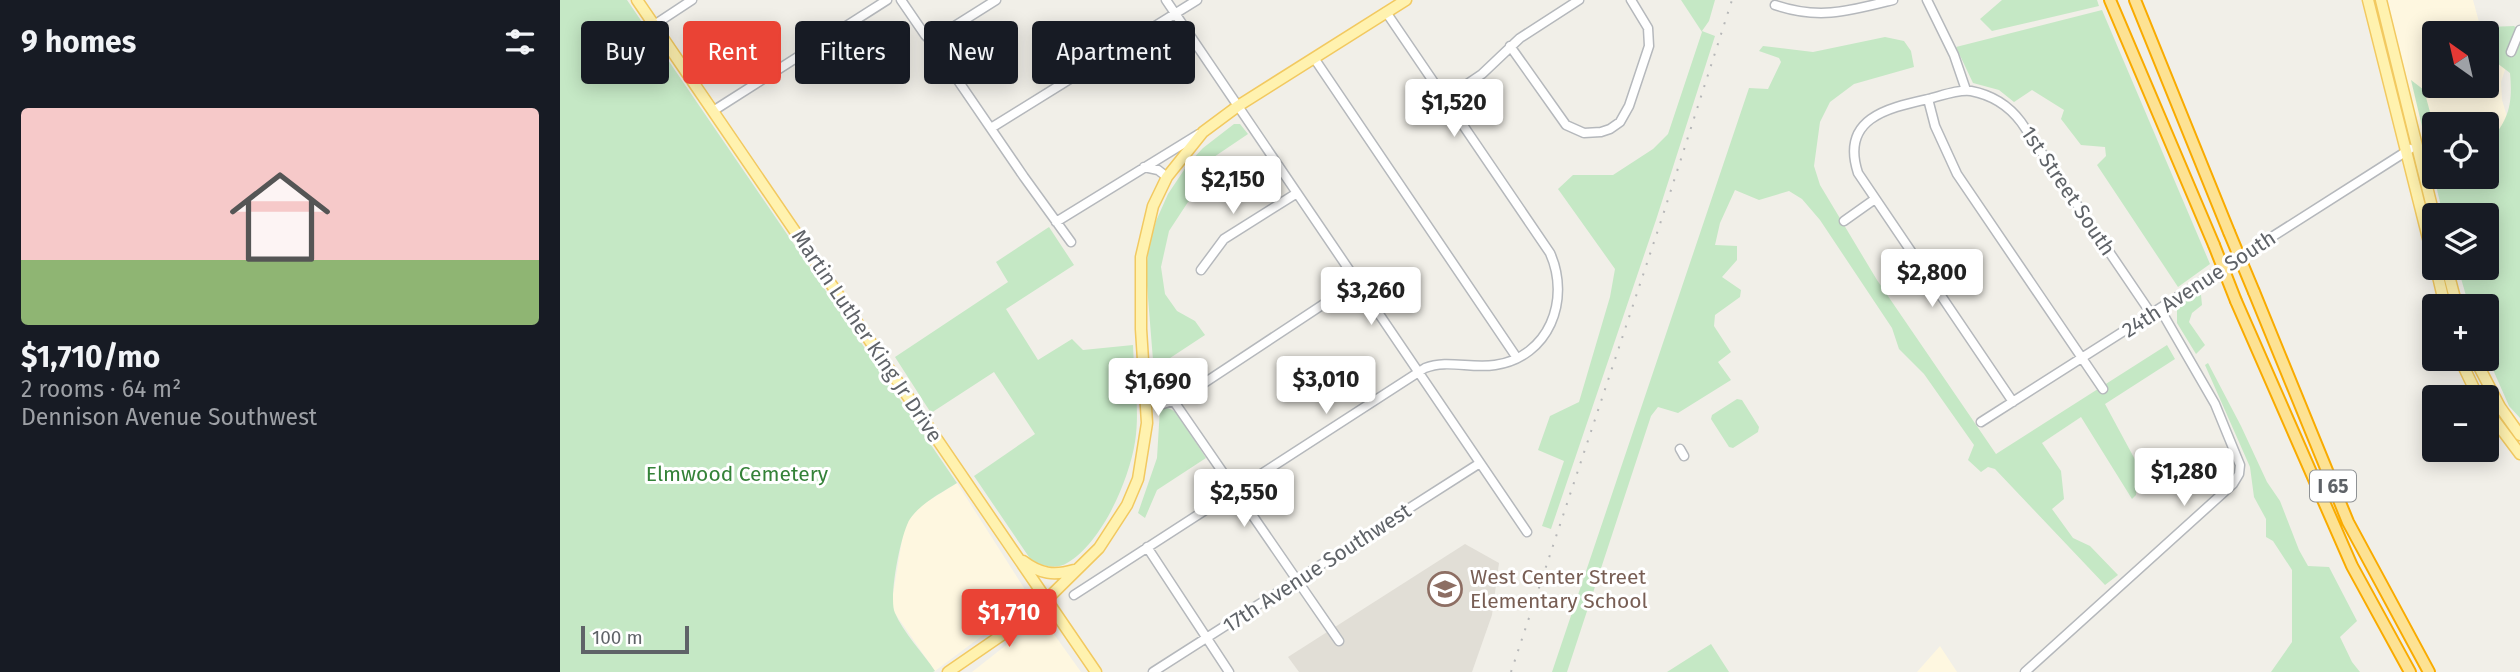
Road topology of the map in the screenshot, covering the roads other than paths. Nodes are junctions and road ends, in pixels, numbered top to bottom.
1 (637, 0) edge
2 (692, 0) edge
3 (887, 0) edge
4 (901, 0) edge
5 (996, 0) edge
6 (1166, 0) edge
7 (1197, 0) edge
8 (1406, 0) edge
9 (1579, 0) edge
10 (1631, 0) edge
11 (1893, 0) edge
12 (1927, 0) edge
13 (2110, 0) edge
14 (2135, 0) edge
15 (2368, 0) edge
16 (2381, 0) edge
17 (1774, 5) dead end
18 (1174, 12) junction
19 (1386, 12) junction
20 (651, 21) edge
21 (660, 21) edge
22 (963, 21) edge
23 (2520, 30) edge
24 (924, 34) edge
25 (1510, 46) junction
26 (669, 47) edge
27 (2511, 52) dead end
28 (1314, 58) junction
29 (961, 84) edge
30 (1966, 90) junction
31 (1445, 99) junction
32 (1928, 99) junction
33 (1238, 106) junction
34 (713, 111) junction
35 (991, 128) junction
36 (1203, 132) junction
37 (2417, 147) junction
38 (2406, 151) junction
39 (1144, 167) junction
40 (1167, 177) junction
41 (1297, 193) junction
42 (1875, 199) junction
43 (2431, 203) edge
44 (2422, 214) edge
45 (1844, 221) dead end
46 (1056, 222) junction
47 (1071, 242) dead end
48 (1201, 270) dead end
49 (1357, 282) junction
50 (2160, 309) junction
51 (2152, 315) junction
52 (1517, 358) junction
53 (2081, 358) junction
54 (2481, 371) edge
55 (1419, 373) junction
56 (2103, 389) dead end
57 (1146, 398) junction
58 (1173, 400) junction
59 (2013, 402) junction
60 (1982, 422) dead end
61 (2499, 426) edge
62 (2520, 435) edge
63 (2520, 454) edge
64 (1480, 463) junction
65 (1236, 491) junction
66 (1527, 532) dead end
67 (1147, 547) junction
68 (1017, 556) junction
69 (1078, 568) junction
70 (1297, 581) junction
71 (1073, 595) dead end
72 (1046, 599) junction
73 (1206, 638) junction
74 (1339, 641) dead end
75 (948, 672) edge
76 (1096, 672) edge
77 (1153, 672) edge
78 (1229, 672) edge
79 (2025, 672) edge
80 (2410, 672) edge
81 (2429, 672) edge

1 - 20 main road, Martin Luther King Jr Drive
2 - 21 street
3 - 34 street
4 - 24 street
5 - 22 street
6 - 18 street
7 - 18 street
8 - 19 main road
9 - 25 street
10 - 25 street
11 - 17 street
12 - 30 street
13 - 80 highway, I 65, bridge
14 - 81 highway, I 65, bridge
15 - 38 main road
16 - 37 main road
18 - 33 street
18 - 35 street
19 - 28 main road
19 - 31 street
23 - 27 street
25 - 31 street
26 - 34 main road, Martin Luther King Jr Drive
28 - 33 main road
28 - 52 street
29 - 35 street
30 - 32 street
30 - 51 street, 1st Street South
31 - 52 street
32 - 42 street
32 - 53 street
33 - 36 main road
33 - 41 street
34 - 68 main road, Martin Luther King Jr Drive
35 - 46 street
36 - 39 street
36 - 40 main road
37 - 38 street, 24th Avenue South
37 - 43 main road
38 - 44 main road
38 - 50 street, 24th Avenue South
39 - 40 street
39 - 46 street
40 - 57 main road
41 - 48 street
41 - 49 street
42 - 45 street
42 - 59 street
46 - 47 street
49 - 55 street
49 - 58 street
50 - 51 street, 24th Avenue South
50 - 79 street
51 - 53 street, 24th Avenue South
52 - 55 street
53 - 56 street
53 - 59 street, 24th Avenue South
54 - 62 main road
55 - 64 street
55 - 65 street
57 - 58 street
57 - 69 main road
58 - 65 street
59 - 60 street, 24th Avenue South
61 - 63 main road
64 - 66 street
64 - 70 street, 17th Avenue Southwest
65 - 67 street
65 - 70 street
67 - 71 street
67 - 73 street
68 - 69 main road
68 - 72 main road, Martin Luther King Jr Drive
69 - 72 main road
70 - 73 street, 17th Avenue Southwest
70 - 74 street
72 - 75 main road
72 - 76 main road, Martin Luther King Jr Drive
73 - 77 street, 17th Avenue Southwest
73 - 78 street

